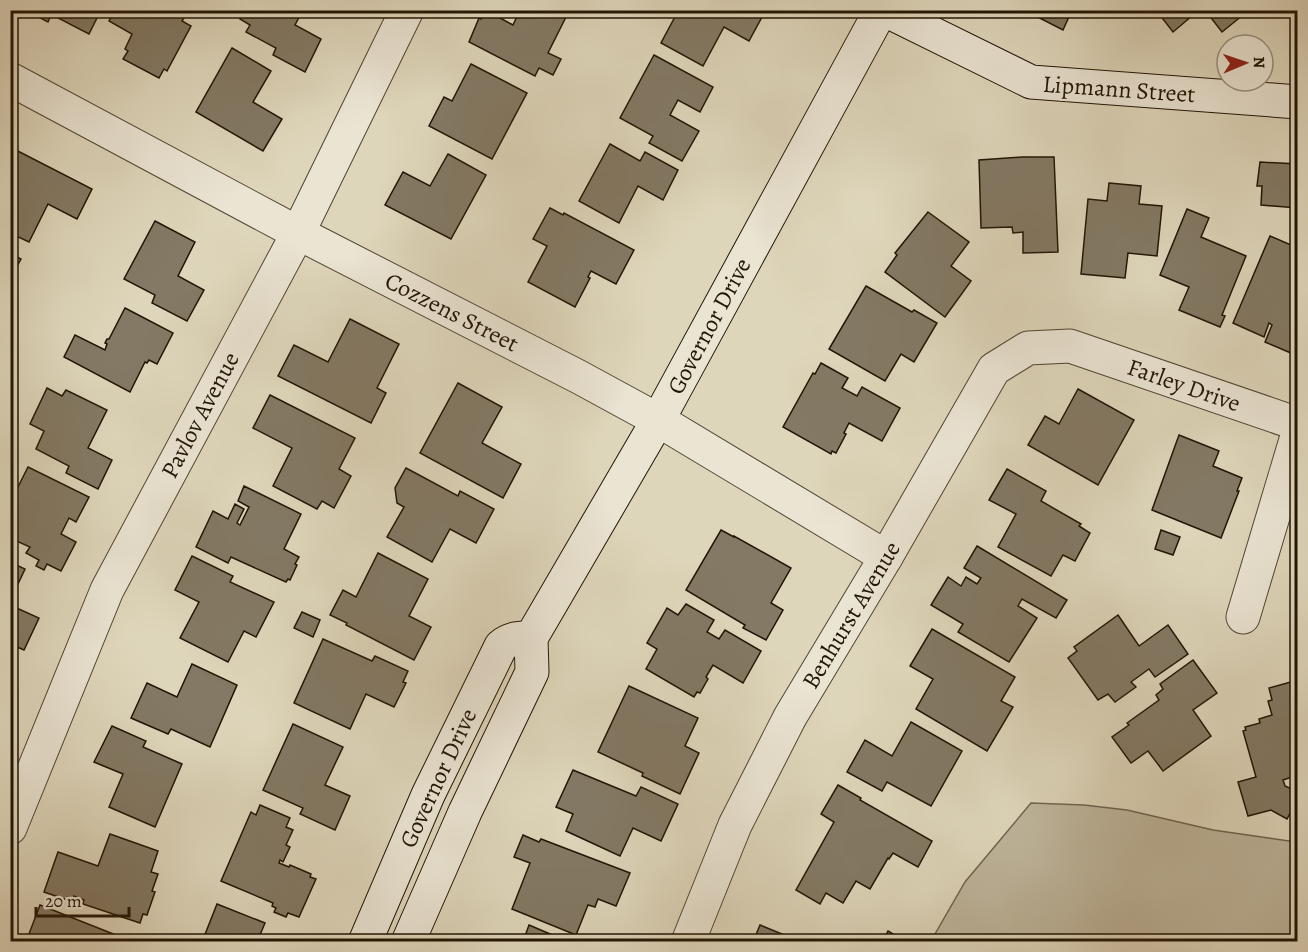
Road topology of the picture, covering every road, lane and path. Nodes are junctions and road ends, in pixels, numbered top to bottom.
1 (407, 10) edge
2 (883, 10) edge
3 (10, 80) edge
4 (1298, 102) edge
5 (298, 233) junction
6 (1070, 346) joint
7 (658, 420) junction
8 (1298, 424) edge
9 (1298, 433) edge
10 (886, 558) junction
11 (1243, 617) dead end
12 (531, 638) junction
13 (10, 828) edge
14 (365, 942) edge
15 (408, 942) edge
16 (688, 942) edge

1 - 5 street, Pavlov Avenue
2 - 4 street, Lipmann Street
2 - 7 street, Governor Drive
3 - 5 street, Cozzens Street
5 - 7 street, Cozzens Street
5 - 13 street, Pavlov Avenue
6 - 8 street, Farley Drive
6 - 10 street, Benhurst Avenue
7 - 10 street, Cozzens Street
7 - 12 street, Governor Drive
9 - 11 street
10 - 16 street, Benhurst Avenue
12 - 14 street, Governor Drive
12 - 15 street, Governor Drive

